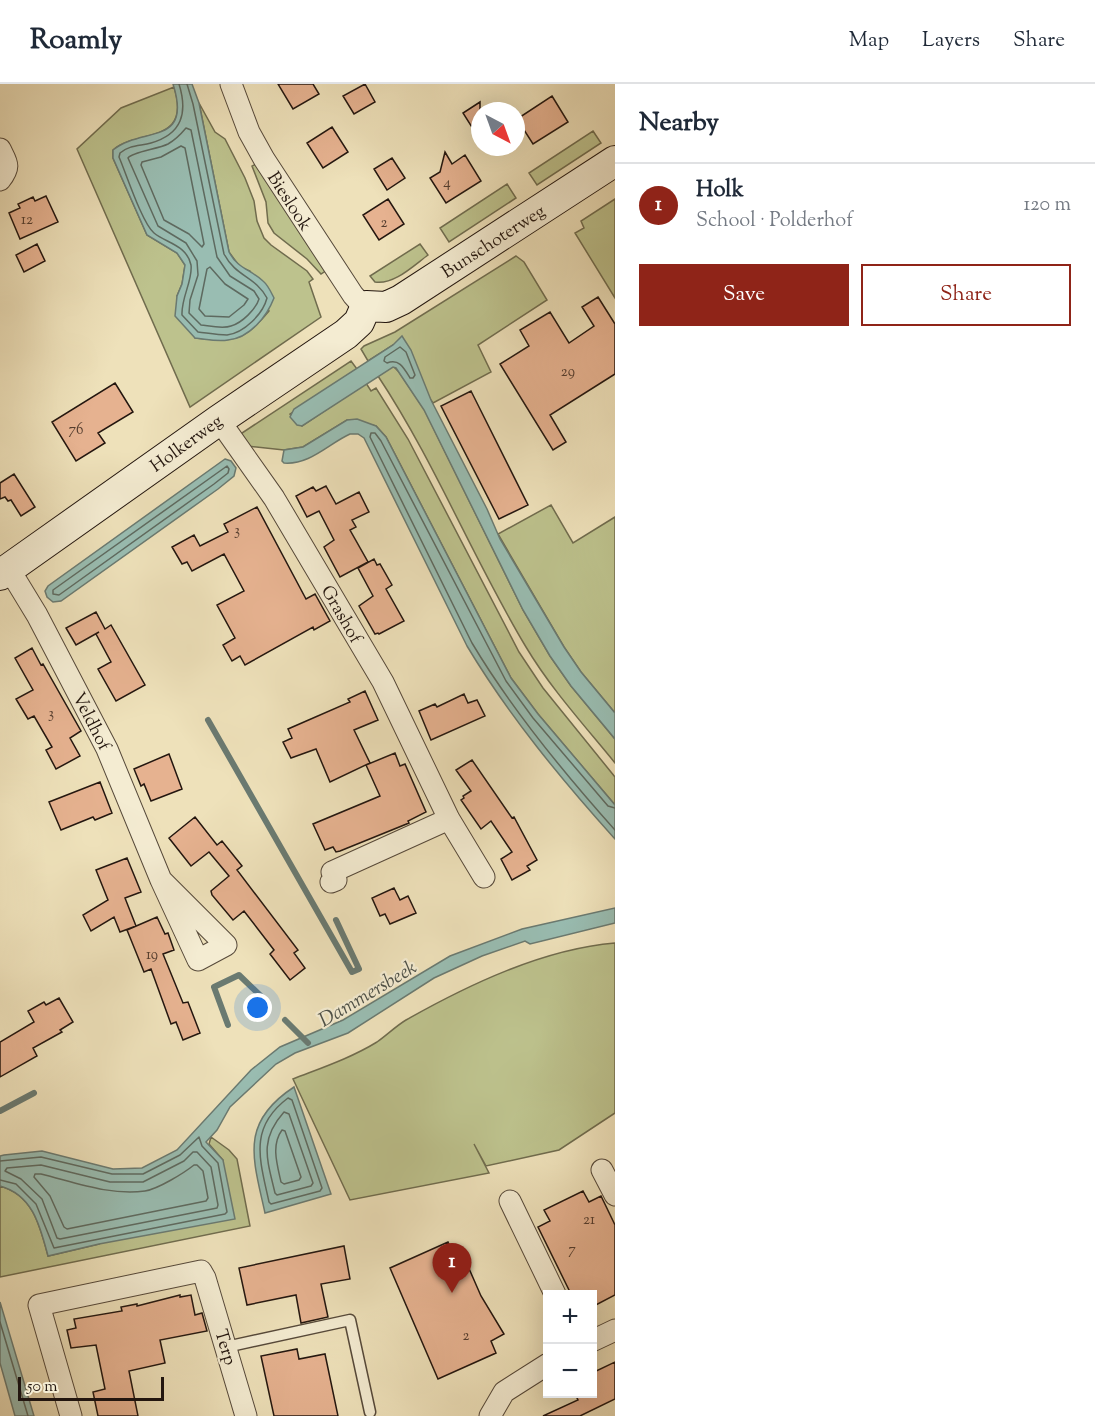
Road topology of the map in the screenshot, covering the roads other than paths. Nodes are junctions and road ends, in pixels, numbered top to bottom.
1 (231, 84) edge
2 (0, 149) edge
3 (615, 160) edge
4 (0, 180) edge
5 (366, 306) junction
6 (219, 420) junction
7 (5, 572) edge
8 (449, 819) junction
9 (484, 877) dead end
10 (161, 880) dead end
11 (331, 882) dead end
12 (602, 1170) dead end
13 (615, 1195) edge
14 (510, 1201) dead end
15 (553, 1290) edge
16 (615, 1330) edge
17 (597, 1339) edge
18 (226, 1347) junction
19 (543, 1367) edge
20 (370, 1412) dead end
21 (71, 1416) edge
22 (246, 1416) edge
23 (490, 1416) edge

1 - 5 street, Bieslook
2 - 4 street
3 - 5 street, Bunschoterweg
5 - 6 street, Holkerweg
6 - 7 street, Holkerweg
6 - 8 street, Grashof
7 - 10 street, Veldhof
8 - 9 street, Grashof
8 - 11 street
12 - 13 street
14 - 15 street
16 - 17 street
18 - 20 lane
18 - 21 street, Terp
18 - 22 street, Terp
19 - 23 street

